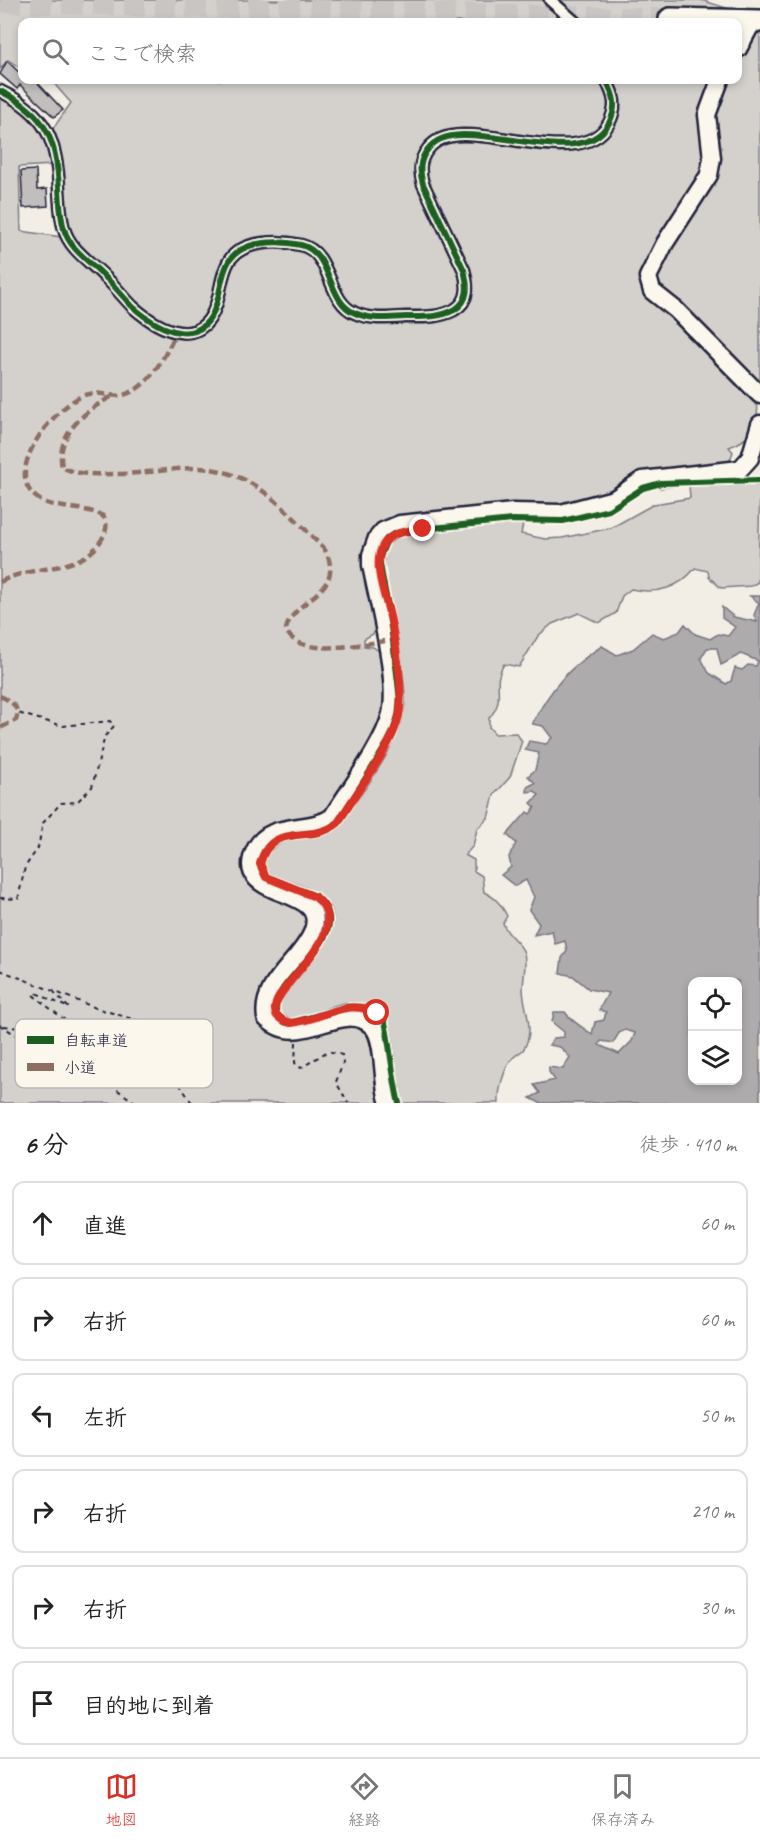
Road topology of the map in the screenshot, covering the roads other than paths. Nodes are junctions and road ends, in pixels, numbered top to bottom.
1 (550, 0) edge
2 (570, 18) edge
3 (742, 21) edge
4 (757, 21) edge
5 (742, 43) edge
6 (608, 84) edge
7 (719, 84) edge
8 (0, 91) edge
9 (760, 395) edge
10 (760, 424) edge
11 (389, 1103) edge

1 - 2 street
3 - 4 highway
4 - 5 main road
6 - 8 street
7 - 9 main road
10 - 11 main road

